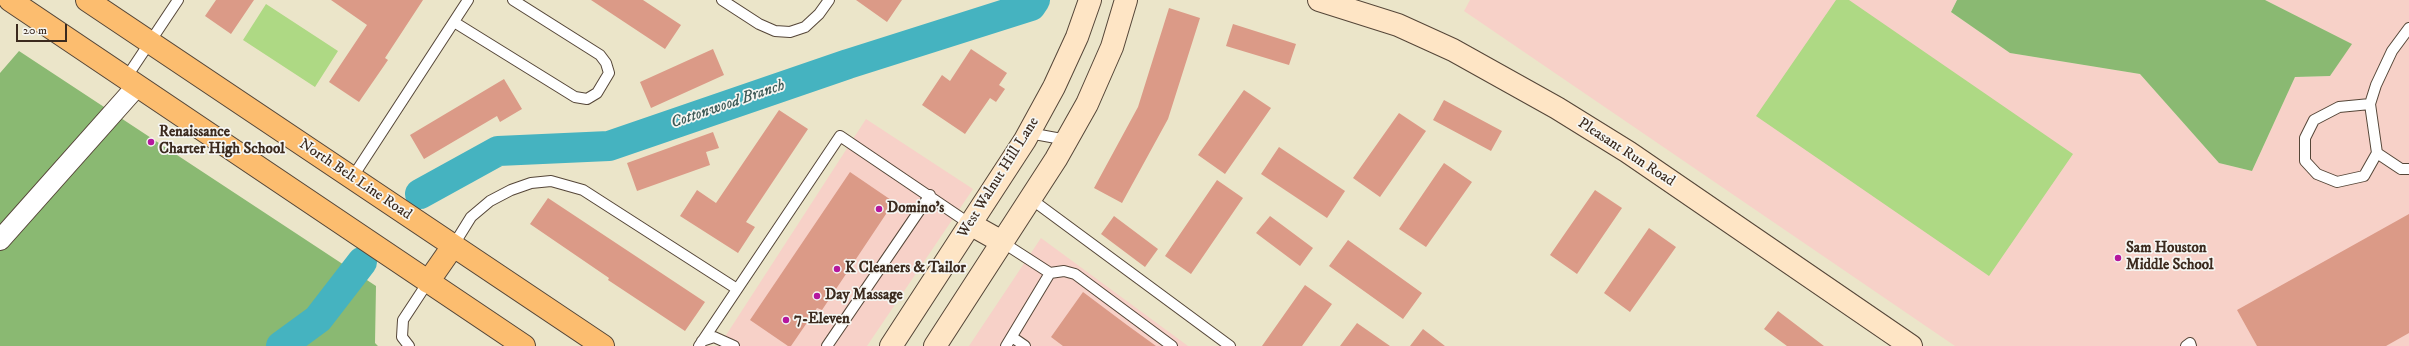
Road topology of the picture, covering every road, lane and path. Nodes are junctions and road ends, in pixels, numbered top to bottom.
1 (10, 0) edge
2 (87, 0) edge
3 (178, 0) edge
4 (468, 0) edge
5 (513, 0) edge
6 (722, 0) edge
7 (829, 0) edge
8 (1090, 0) edge
9 (1126, 0) edge
10 (1319, 0) edge
11 (454, 22) junction
12 (2409, 28) edge
13 (150, 42) junction
14 (131, 82) junction
15 (2370, 104) junction
16 (1029, 133) junction
17 (1067, 140) junction
18 (2377, 153) junction
19 (2409, 169) edge
20 (352, 178) junction
21 (930, 195) junction
22 (1031, 199) junction
23 (970, 224) junction
24 (0, 240) edge
25 (1002, 242) junction
26 (453, 246) junction
27 (1050, 274) junction
28 (428, 282) junction
29 (737, 289) junction
30 (1009, 342) edge
31 (700, 343) edge
32 (409, 346) edge
33 (524, 346) edge
34 (603, 346) edge
35 (734, 346) edge
36 (827, 346) edge
37 (891, 346) edge
38 (935, 346) edge
39 (1025, 346) edge
40 (1172, 346) edge
41 (1230, 346) edge
42 (1911, 346) edge
43 (2186, 346) edge
44 (2191, 346) edge

1 - 14 main road
2 - 13 main road, North Belt Line Road
3 - 13 lane
4 - 11 lane
5 - 11 lane
6 - 7 lane
8 - 16 main road, West Walnut Hill Lane
9 - 17 main road
10 - 42 main road, Pleasant Run Road
11 - 20 lane
12 - 15 lane
13 - 14 lane
13 - 20 main road, North Belt Line Road
14 - 24 street
14 - 28 main road
15 - 18 lane
15 - 18 lane
16 - 17 lane
16 - 23 main road, West Walnut Hill Lane
17 - 22 main road
18 - 19 lane
20 - 26 main road, North Belt Line Road
21 - 23 lane
21 - 29 lane
21 - 36 lane
22 - 25 main road
22 - 41 lane
23 - 25 main road
23 - 37 main road, West Walnut Hill Lane
25 - 27 lane
25 - 38 main road
26 - 28 main road
26 - 29 lane
26 - 34 main road, North Belt Line Road
27 - 30 lane
27 - 40 lane
28 - 32 lane
28 - 33 main road
29 - 31 lane
30 - 39 lane
31 - 35 lane
43 - 44 lane

